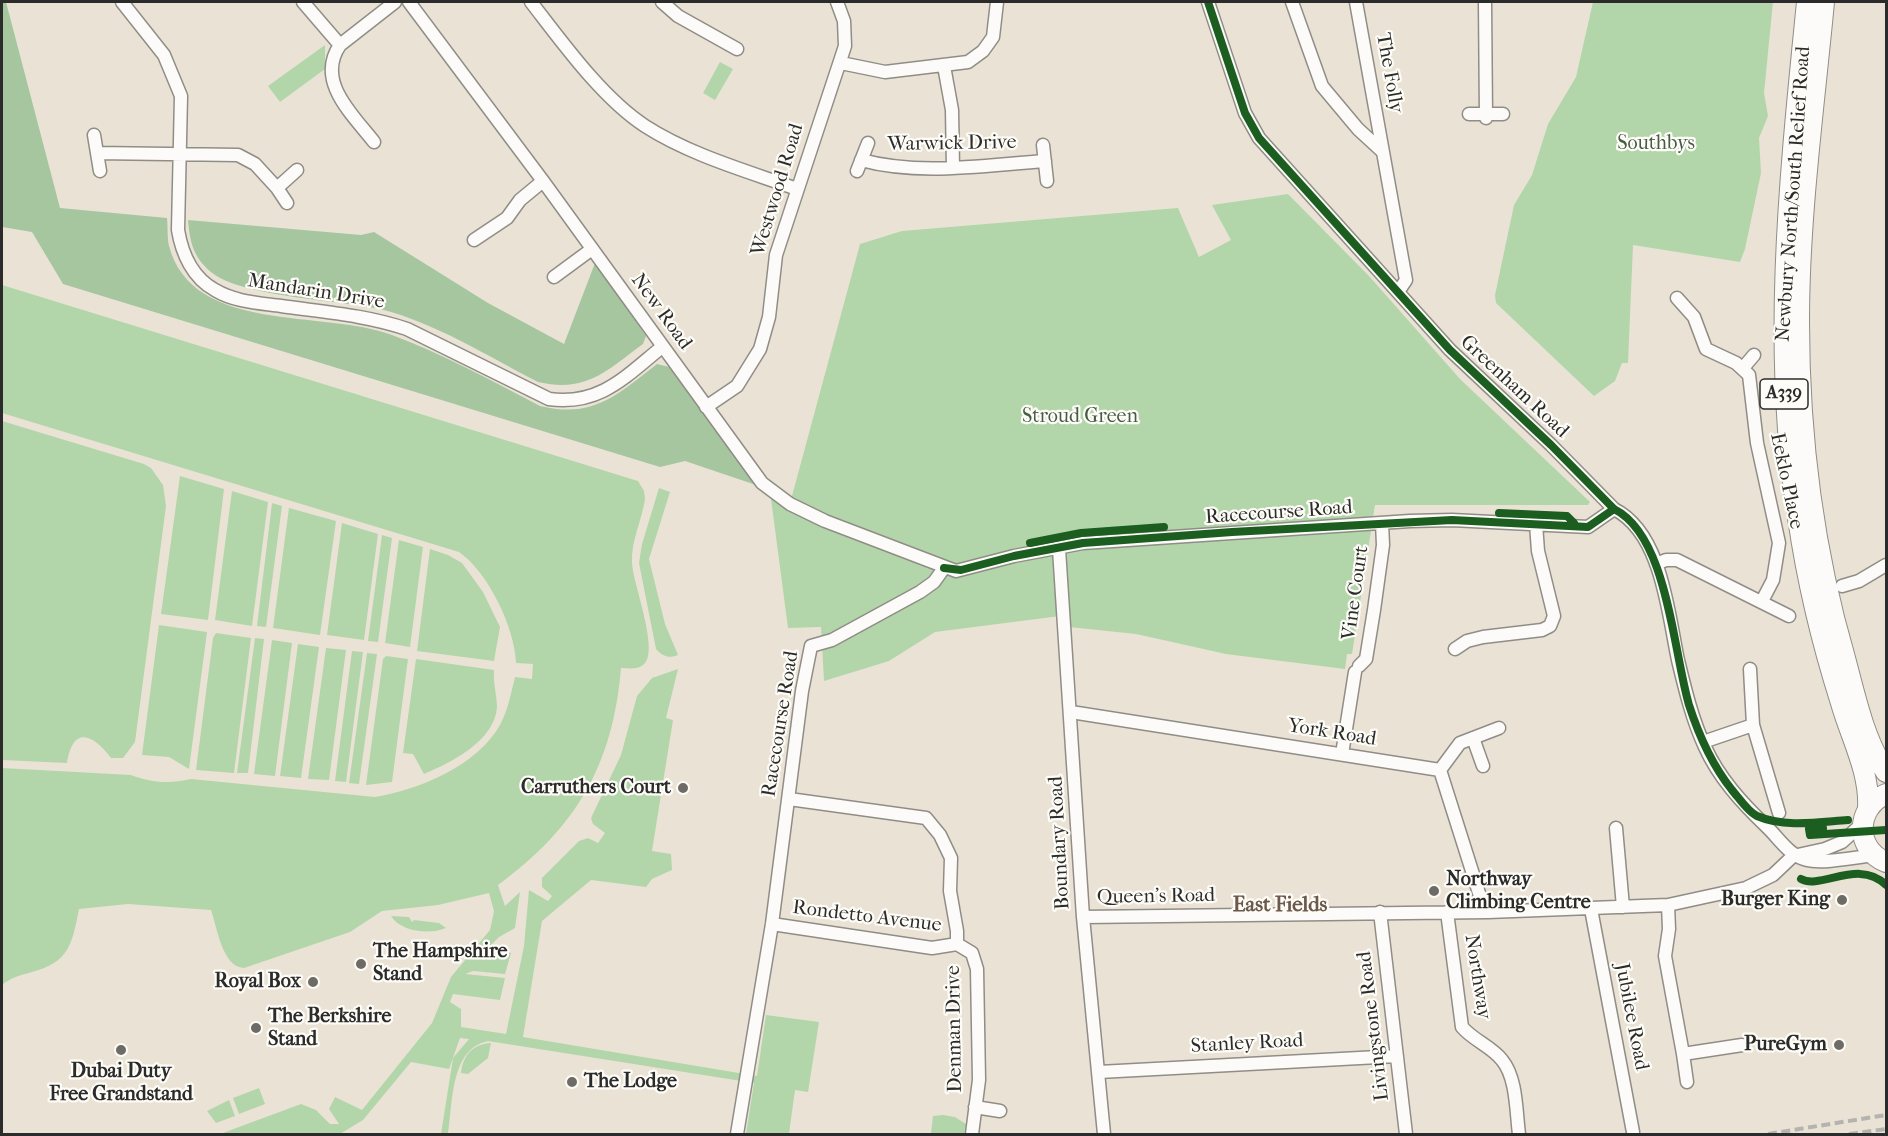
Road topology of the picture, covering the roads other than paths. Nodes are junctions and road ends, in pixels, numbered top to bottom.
1 (122, 2) edge
2 (303, 2) edge
3 (395, 2) edge
4 (409, 2) edge
5 (531, 2) edge
6 (662, 2) edge
7 (837, 2) edge
8 (997, 2) edge
9 (1208, 2) edge
10 (1292, 2) edge
11 (1356, 2) edge
12 (1485, 2) edge
13 (1807, 2) edge
14 (1824, 2) edge
15 (340, 45) junction
16 (737, 49) dead end
17 (841, 63) junction
18 (944, 66) junction
19 (1469, 114) dead end
20 (1503, 114) dead end
21 (1486, 116) junction
22 (94, 135) dead end
23 (374, 142) dead end
24 (868, 143) dead end
25 (1043, 145) dead end
26 (1383, 152) junction
27 (97, 153) junction
28 (180, 153) junction
29 (1045, 161) junction
30 (953, 168) junction
31 (297, 170) dead end
32 (100, 171) dead end
33 (543, 181) junction
34 (1047, 181) dead end
35 (277, 188) junction
36 (797, 189) junction
37 (287, 203) dead end
38 (474, 240) dead end
39 (592, 249) junction
40 (554, 277) dead end
41 (1398, 292) junction
42 (1677, 298) dead end
43 (662, 347) junction
44 (1754, 355) dead end
45 (1743, 368) junction
46 (706, 407) junction
47 (1614, 509) junction
48 (1382, 523) junction
49 (1536, 524) junction
50 (1059, 549) junction
51 (1656, 564) junction
52 (1887, 565) edge
53 (944, 568) junction
54 (1842, 586) dead end
55 (1762, 602) junction
56 (1789, 616) dead end
57 (1455, 649) dead end
58 (1750, 669) dead end
59 (1071, 712) junction
60 (1753, 724) junction
61 (1499, 728) dead end
62 (1473, 738) junction
63 (1703, 742) junction
64 (1342, 754) junction
65 (1483, 766) dead end
66 (1440, 770) junction
67 (1887, 772) edge
68 (1887, 794) edge
69 (789, 798) junction
70 (1779, 813) dead end
71 (1865, 815) junction
72 (1616, 828) dead end
73 (1793, 856) junction
74 (1881, 858) edge
75 (1668, 905) junction
76 (1623, 907) junction
77 (1591, 909) junction
78 (1380, 912) junction
79 (1447, 912) junction
80 (1485, 912) junction
81 (1083, 917) junction
82 (772, 924) junction
83 (957, 945) junction
84 (1742, 1045) dead end
85 (1683, 1054) junction
86 (1397, 1056) junction
87 (1100, 1072) junction
88 (1687, 1082) dead end
89 (975, 1107) junction
90 (1000, 1110) dead end
91 (1633, 1132) dead end
92 (737, 1134) edge
93 (972, 1134) edge
94 (1104, 1134) edge
95 (1406, 1134) edge
96 (1519, 1134) edge

1 - 28 street, Mandarin Drive
2 - 15 street
3 - 15 street
4 - 33 street, New Road
5 - 36 street
6 - 16 street
7 - 17 street, Westwood Road
8 - 18 street
9 - 41 street, Greenham Road
10 - 26 street, The Folly
11 - 26 street, The Folly
12 - 21 street
13 - 71 highway, Newbury North/South Relief Road / A339
14 - 67 highway, Newbury North/South Relief Road / A339
15 - 23 street
17 - 18 street
17 - 36 street, Westwood Road
18 - 30 street
19 - 21 street
20 - 21 street
22 - 27 street
24 - 30 street, Warwick Drive
25 - 29 street, Warwick Drive
26 - 41 street, The Folly
27 - 28 street
27 - 32 street
28 - 35 street
28 - 43 street, Mandarin Drive
29 - 30 street, Warwick Drive
29 - 34 street, Warwick Drive
31 - 35 street
33 - 38 street
33 - 39 street, New Road
35 - 37 street
36 - 46 street, Westwood Road
39 - 40 street
39 - 43 street, New Road
41 - 47 street, Greenham Road
42 - 45 street
43 - 46 street, New Road
44 - 45 street
45 - 55 street, Eeklo Place
46 - 53 street, New Road
47 - 49 street, Racecourse Road
47 - 51 street, Greenham Road
48 - 49 street, Racecourse Road
48 - 50 street, Racecourse Road
48 - 64 street, Vine Court
49 - 57 street
50 - 53 street, Racecourse Road
50 - 59 street, Boundary Road
51 - 55 street
51 - 63 street, Greenham Road
52 - 54 street
53 - 69 street, Racecourse Road
55 - 56 street
58 - 60 street
59 - 64 street, York Road
59 - 81 street, Boundary Road
60 - 63 street
60 - 70 street
61 - 62 street
62 - 65 street
62 - 66 street
63 - 73 street, Greenham Road
64 - 66 street, York Road
66 - 80 street
68 - 71 highway
69 - 82 street, Racecourse Road
69 - 83 street, Denman Drive
71 - 73 street
71 - 74 highway, Newbury North/South Relief Road
72 - 76 street
73 - 74 street
73 - 75 street, Queen's Road
75 - 76 street, Queen's Road
75 - 85 street
76 - 77 street, Queen's Road
77 - 80 street, Queen's Road
77 - 91 street, Jubilee Road
78 - 79 street, Queen's Road
78 - 81 street, Queen's Road
78 - 86 street, Livingstone Road
79 - 80 street, Queen's Road
79 - 96 street, Northway
81 - 87 street, Boundary Road
82 - 83 street, Rondetto Avenue
82 - 92 street, Racecourse Road
83 - 89 street, Denman Drive
84 - 85 street
85 - 88 street
86 - 87 street, Stanley Road
86 - 95 street, Livingstone Road
87 - 94 street, Boundary Road
89 - 90 street, Denman Drive
89 - 93 street, Denman Drive

